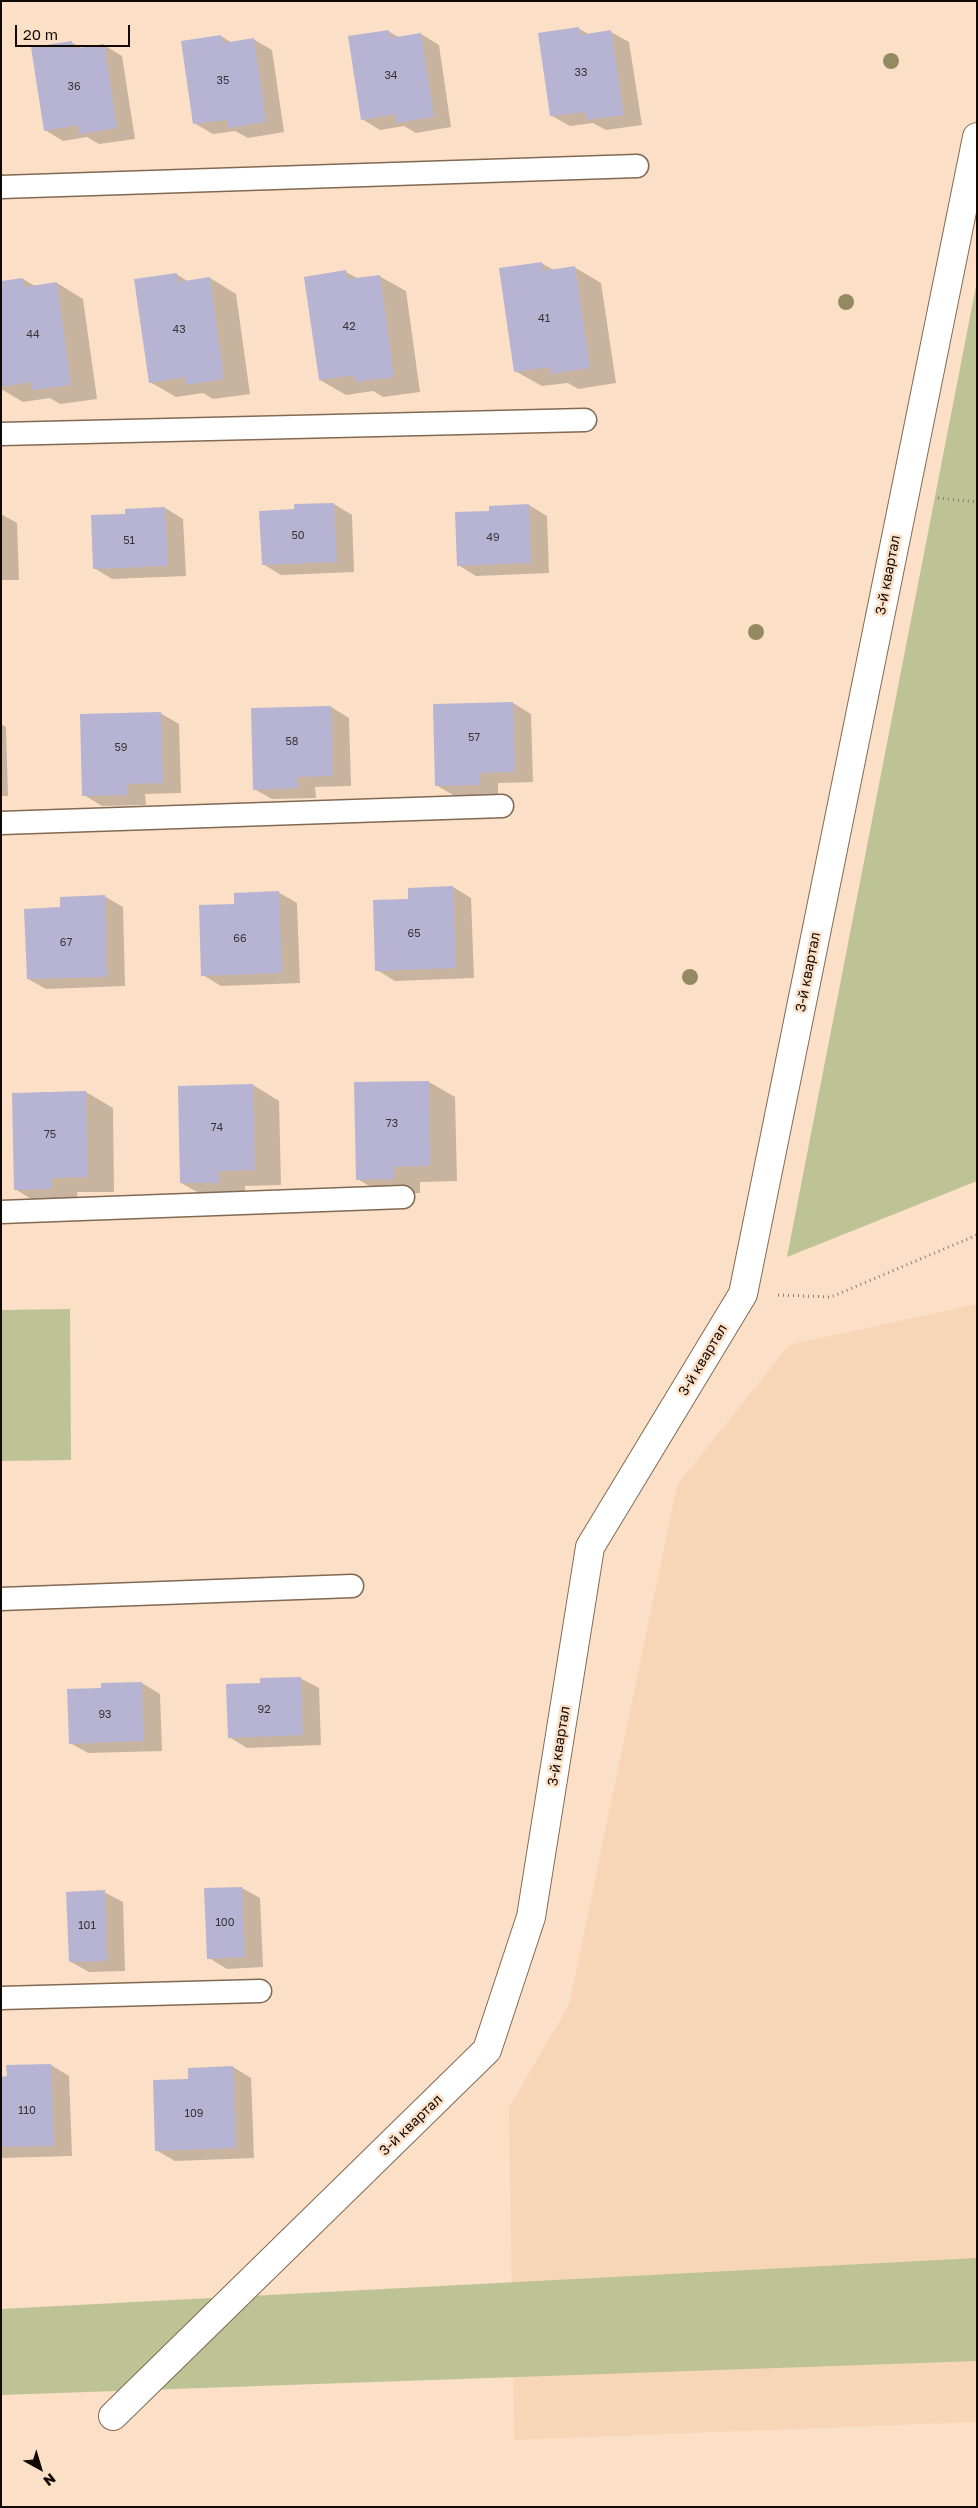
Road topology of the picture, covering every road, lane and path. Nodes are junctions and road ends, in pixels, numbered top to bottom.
1 (977, 137) edge
2 (637, 166) dead end
3 (1, 187) edge
4 (585, 420) dead end
5 (1, 434) edge
6 (502, 806) dead end
7 (1, 823) edge
8 (403, 1197) dead end
9 (1, 1212) edge
10 (977, 1235) edge
11 (743, 1294) junction
12 (352, 1586) dead end
13 (1, 1599) edge
14 (260, 1991) dead end
15 (1, 1998) edge
16 (113, 2416) dead end

1 - 11 street, 3-й квартал
2 - 3 lane
4 - 5 lane
6 - 7 lane
8 - 9 lane
10 - 11 path
11 - 16 street, 3-й квартал
12 - 13 lane
14 - 15 lane

